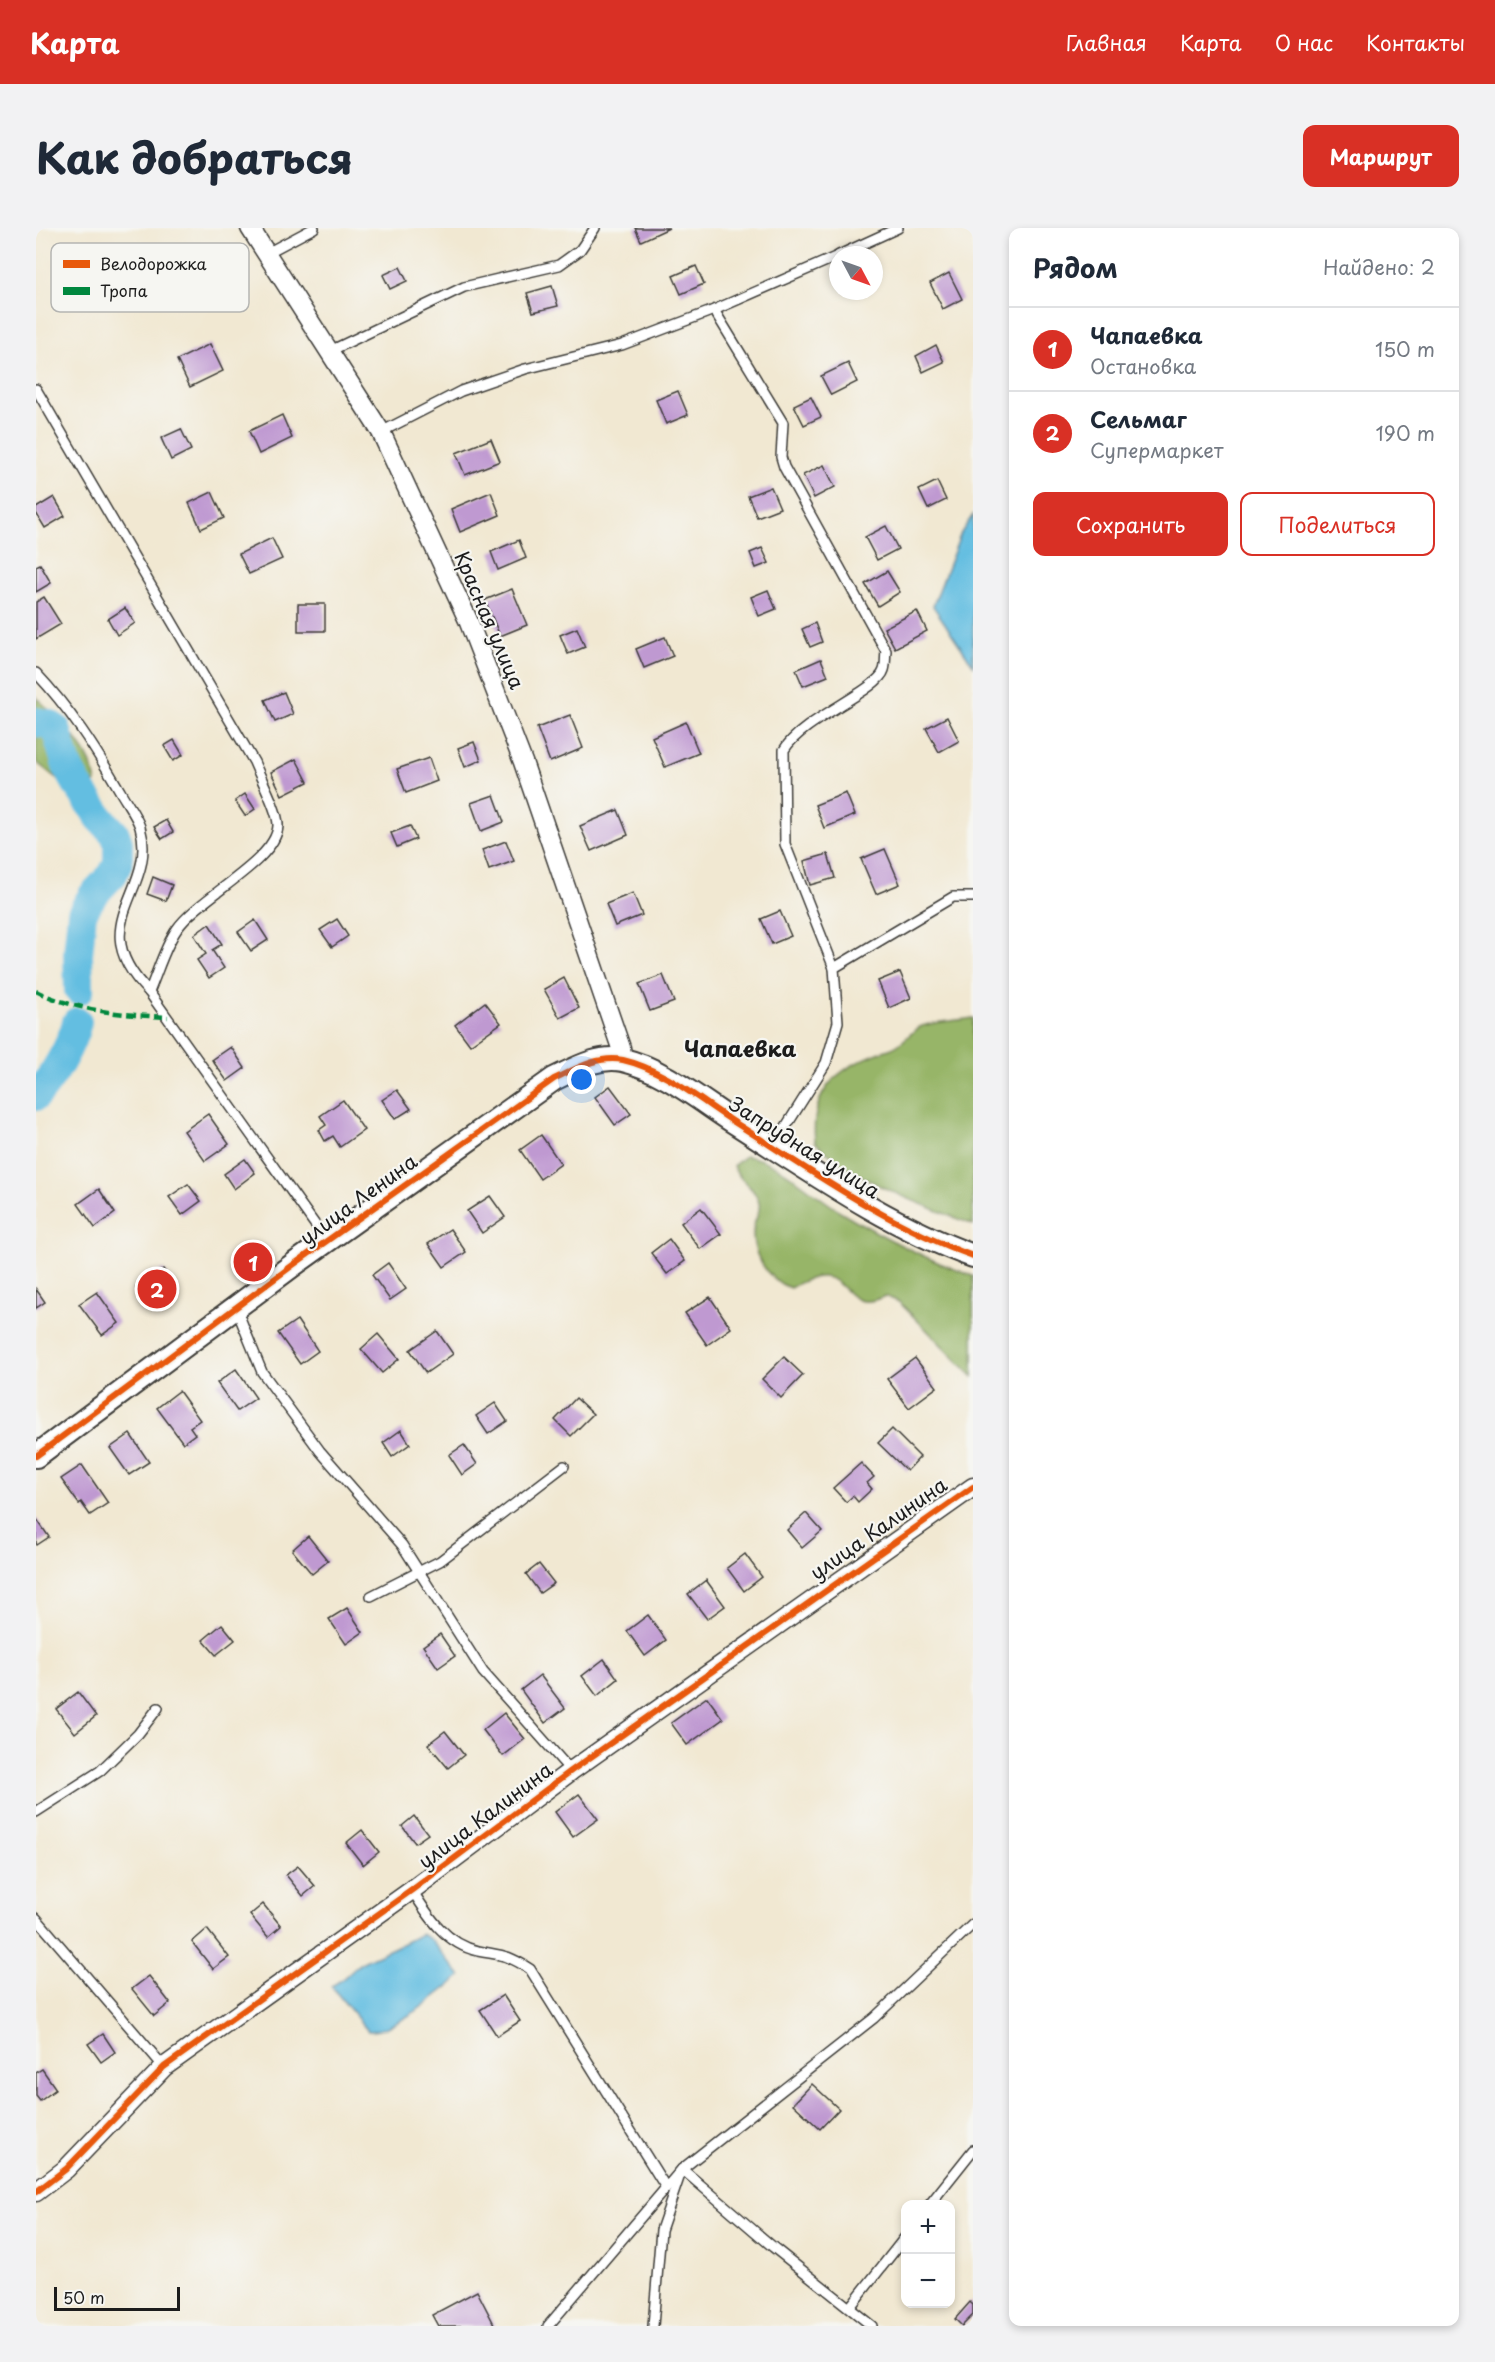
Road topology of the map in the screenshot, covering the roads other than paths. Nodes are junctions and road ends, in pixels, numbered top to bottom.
1 (250, 228) edge
2 (314, 228) edge
3 (596, 228) edge
4 (898, 228) edge
5 (859, 246) edge
6 (267, 253) junction
7 (829, 259) edge
8 (714, 310) junction
9 (330, 351) junction
10 (36, 389) edge
11 (381, 432) junction
12 (36, 673) edge
13 (973, 897) edge
14 (834, 968) junction
15 (149, 992) junction
16 (623, 1060) junction
17 (773, 1147) junction
18 (327, 1242) junction
19 (973, 1256) edge
20 (236, 1308) junction
21 (36, 1455) edge
22 (564, 1466) dead end
23 (973, 1487) edge
24 (420, 1570) junction
25 (371, 1596) dead end
26 (158, 1708) dead end
27 (572, 1771) junction
28 (36, 1812) edge
29 (412, 1890) junction
30 (36, 1918) edge
31 (973, 1924) edge
32 (164, 2067) junction
33 (973, 2150) edge
34 (682, 2169) junction
35 (666, 2186) junction
36 (36, 2192) edge
37 (934, 2200) edge
38 (901, 2242) edge
39 (850, 2307) junction
40 (548, 2326) edge
41 (653, 2326) edge
42 (872, 2326) edge

1 - 6 street, Красная улица
2 - 6 lane
3 - 9 lane
4 - 5 lane
6 - 9 street, Красная улица
7 - 8 lane
8 - 11 lane
8 - 14 lane
9 - 11 street, Красная улица
10 - 15 lane
11 - 16 street, Красная улица
12 - 15 lane
13 - 14 lane
14 - 17 lane
15 - 18 lane
16 - 17 street, Запрудная улица
16 - 18 street, улица Ленина
17 - 19 street, Запрудная улица
18 - 20 street, улица Ленина
20 - 21 street, улица Ленина
20 - 24 lane
22 - 24 lane
23 - 27 street, улица Калинина
24 - 25 lane
24 - 27 lane
26 - 28 lane
27 - 29 street, улица Калинина
29 - 32 street, улица Калинина
29 - 35 lane
30 - 32 lane
31 - 34 lane
32 - 36 street, улица Калинина
33 - 37 lane
34 - 35 lane
34 - 39 lane
34 - 41 lane
35 - 40 lane
38 - 39 lane
39 - 42 lane

